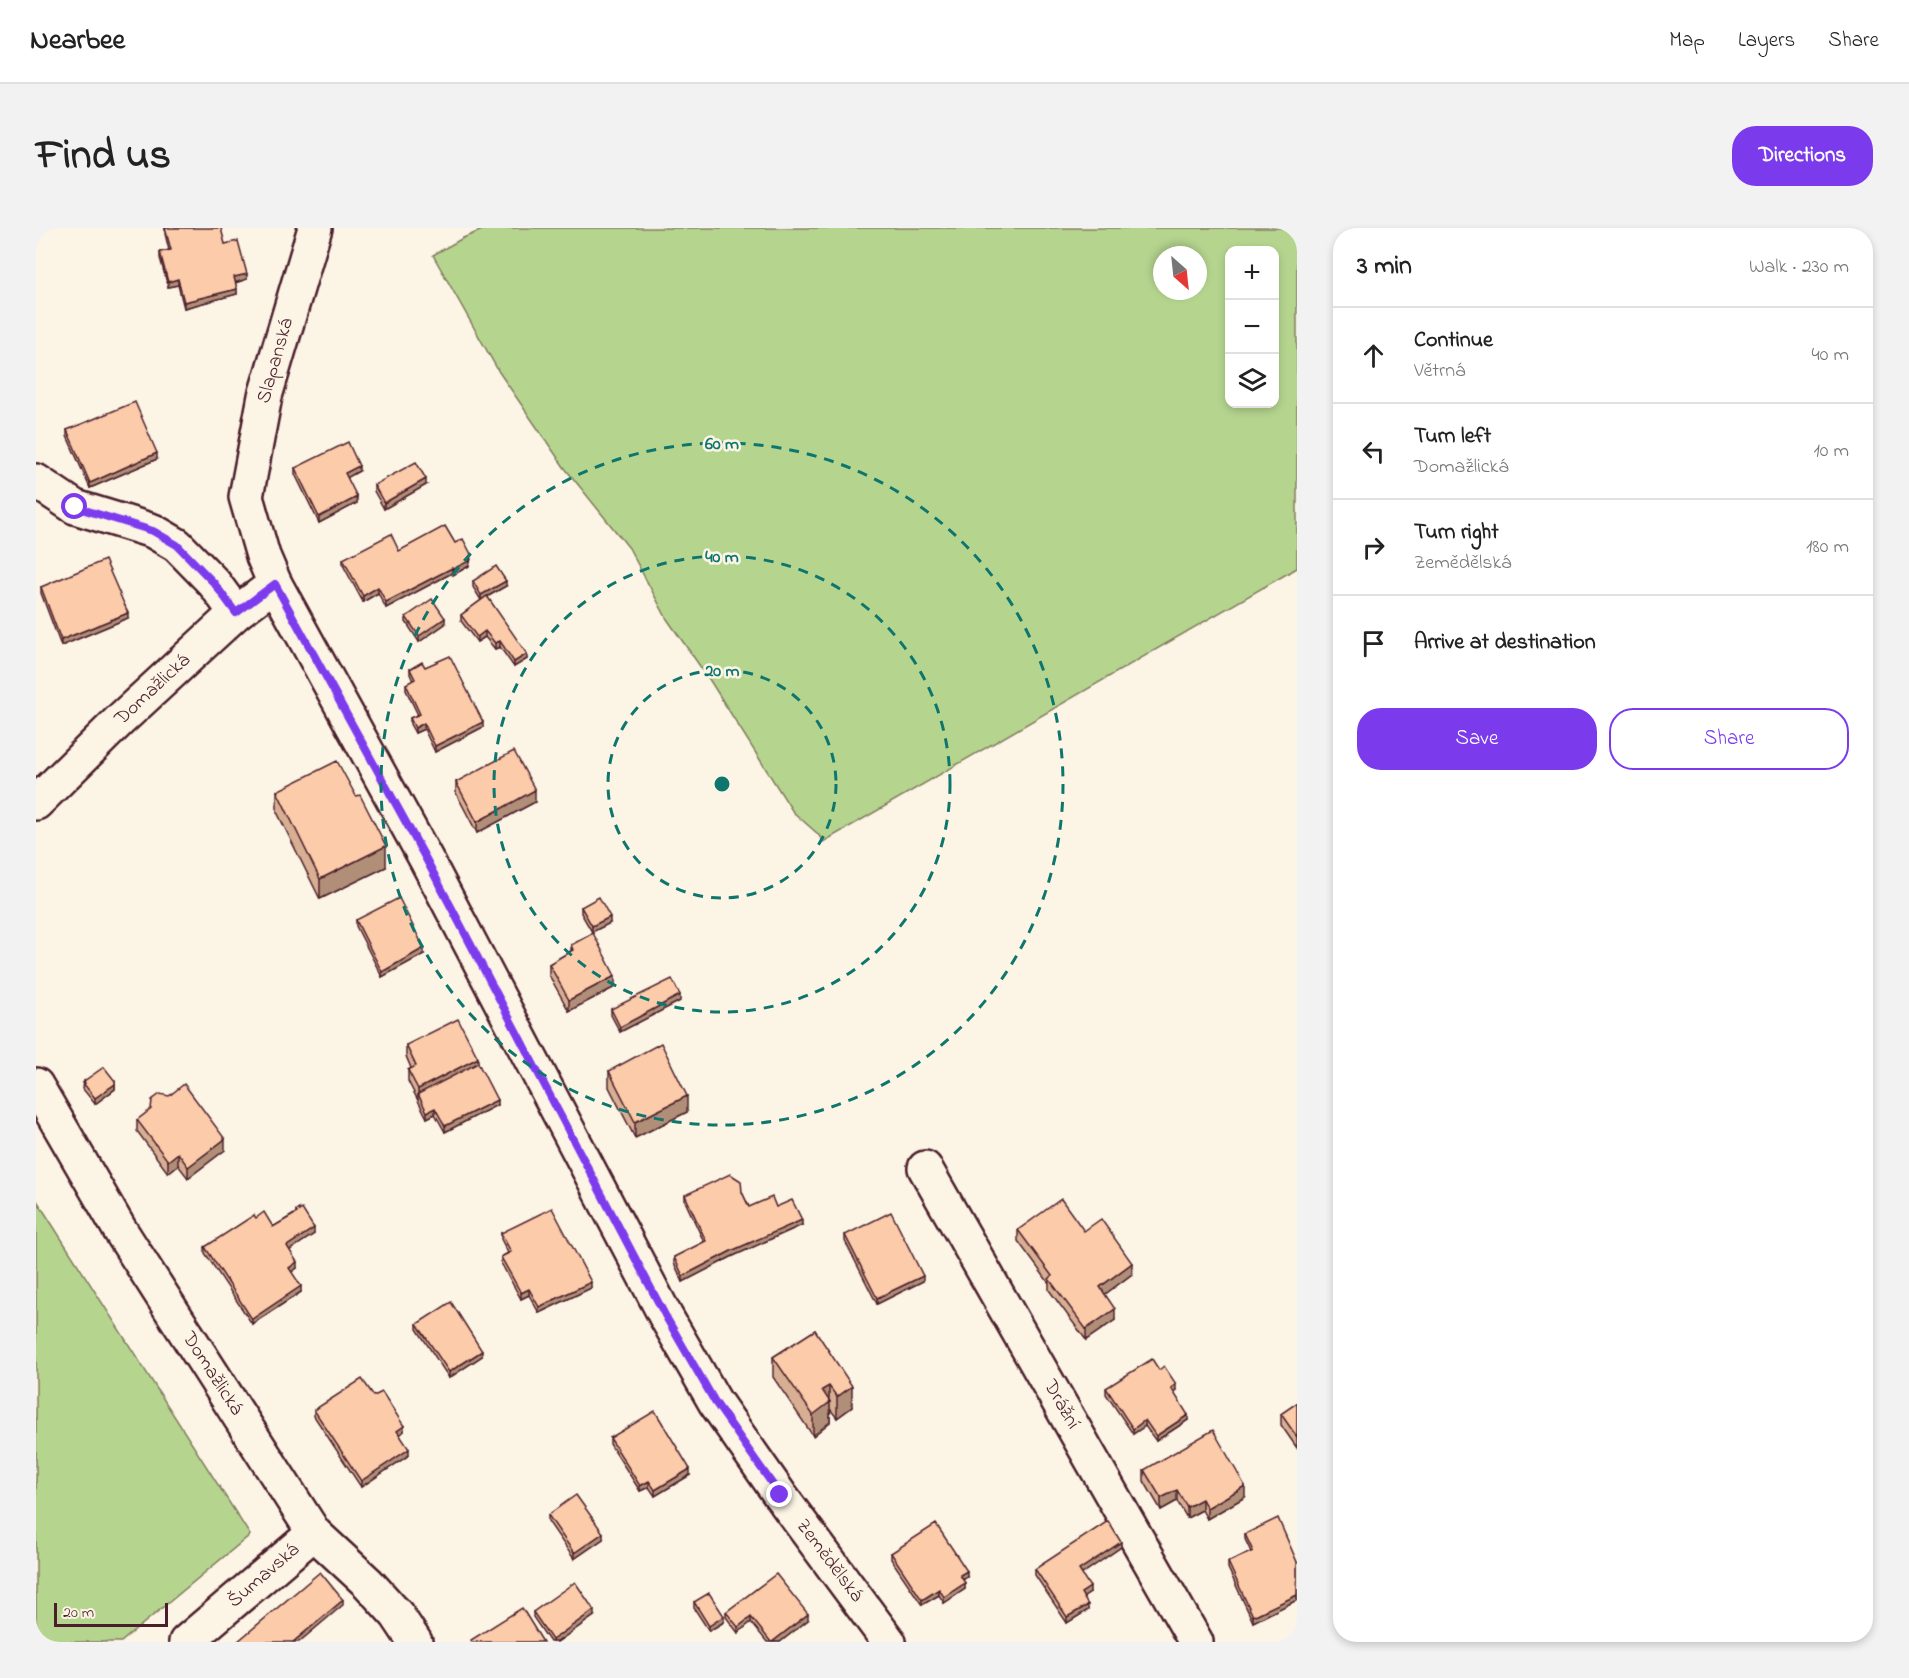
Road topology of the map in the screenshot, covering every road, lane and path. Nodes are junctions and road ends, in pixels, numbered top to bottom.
1 (315, 228) edge
2 (36, 481) edge
3 (246, 497) joint
4 (275, 584) junction
5 (236, 613) junction
6 (36, 803) edge
7 (36, 1085) edge
8 (925, 1168) dead end
9 (314, 1533) junction
10 (186, 1642) edge
11 (415, 1642) edge
12 (889, 1642) edge
13 (1196, 1642) edge

1 - 3 street, Slapanská
2 - 5 street
3 - 4 street, Zemědělská
4 - 5 street, Domažlická
4 - 12 street, Zemědělská
5 - 6 street, Domažlická
7 - 9 street, Domažlická
8 - 13 street, Drážní
9 - 10 street, Šumavská
9 - 11 street, Domažlická

